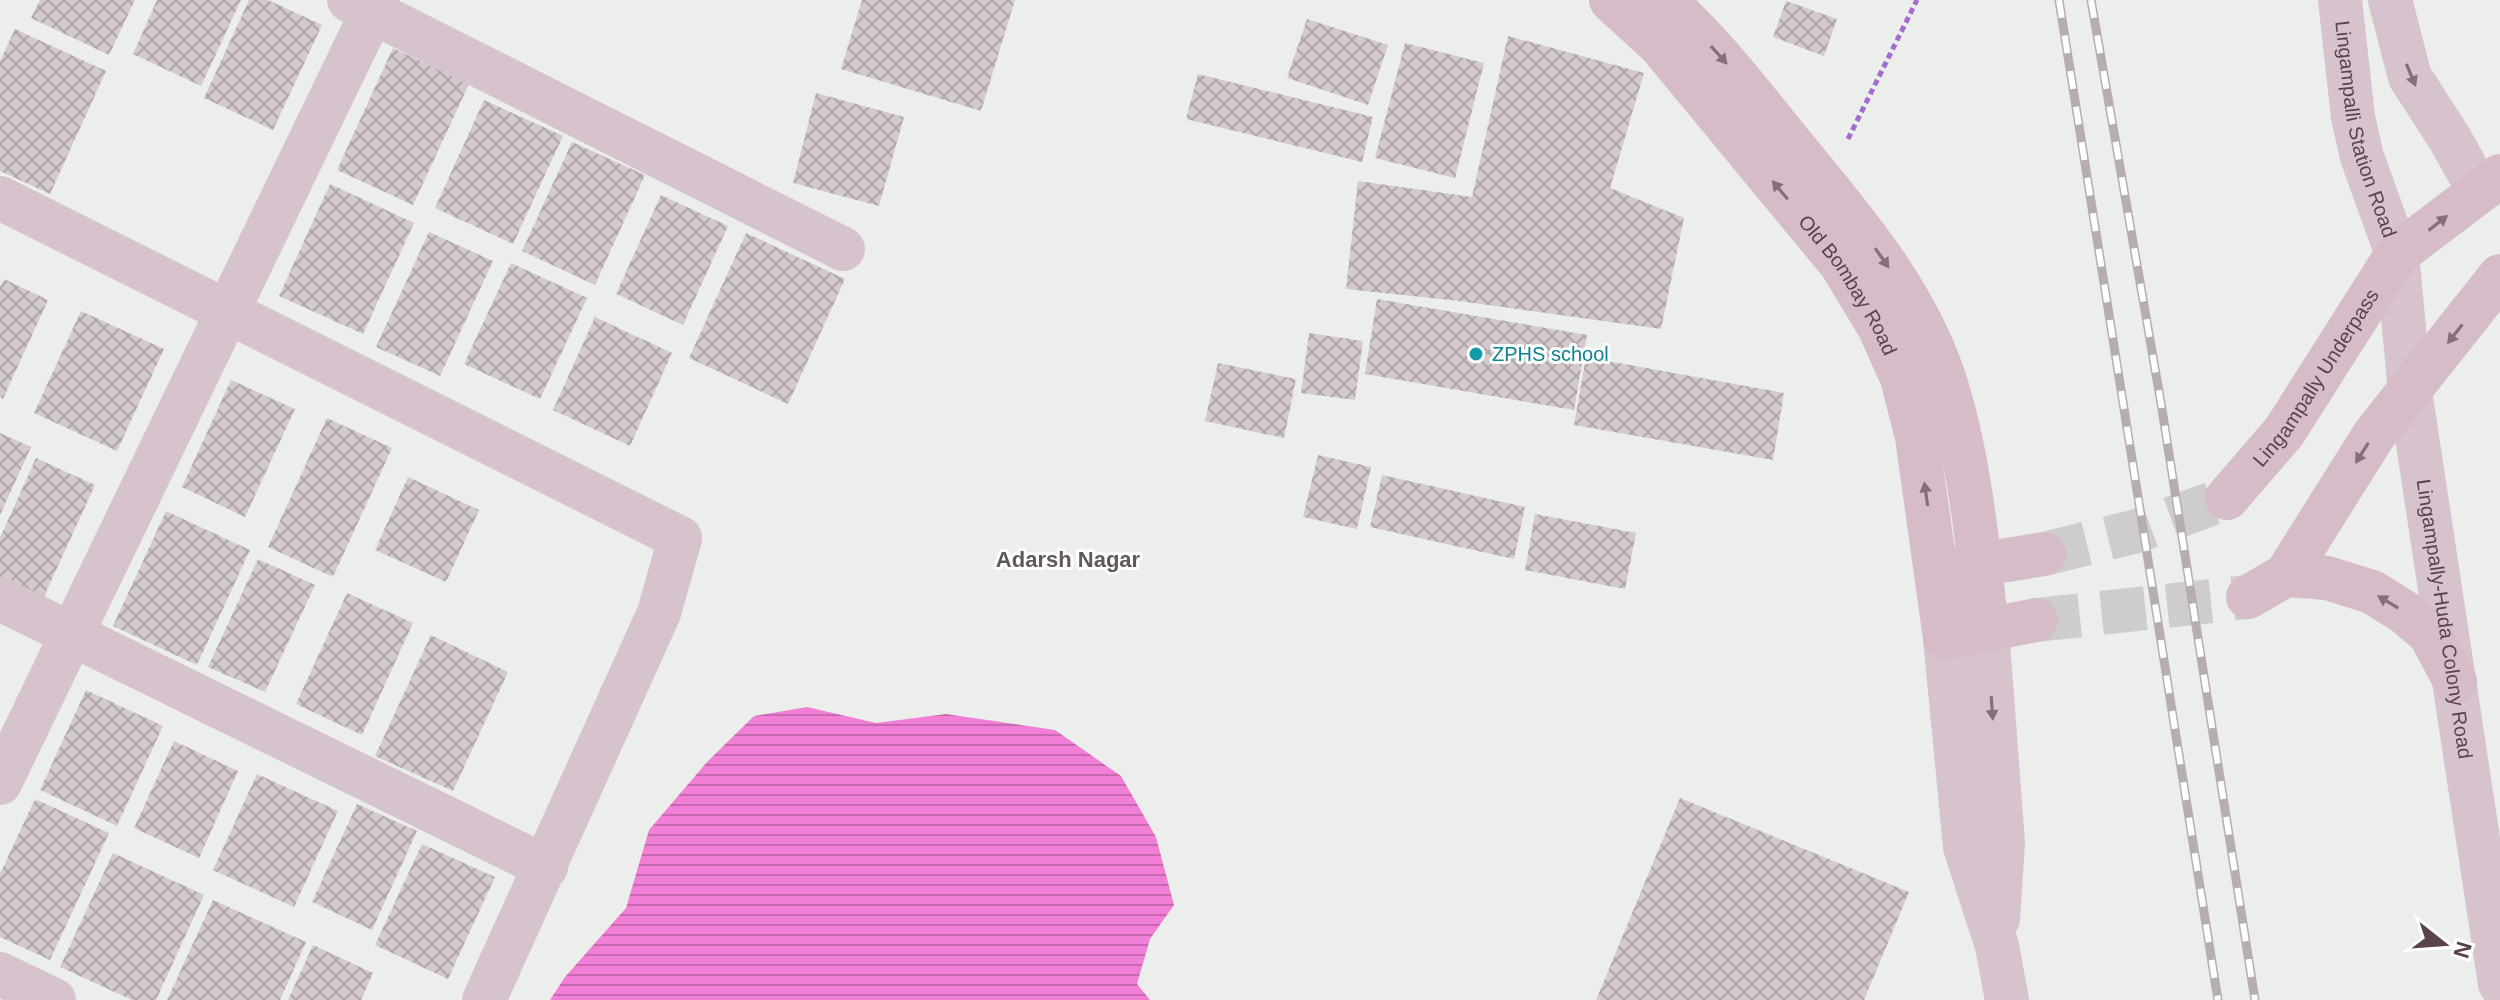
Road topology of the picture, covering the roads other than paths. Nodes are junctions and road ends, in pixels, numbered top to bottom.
1 (1611, 0) edge
2 (1664, 0) edge
3 (2340, 0) edge
4 (2390, 0) edge
5 (367, 4) edge
6 (2490, 184) edge
7 (0, 198) edge
8 (843, 249) dead end
9 (2397, 254) junction
10 (2500, 276) edge
11 (228, 312) junction
12 (2410, 391) junction
13 (2227, 498) tunnel mouth
14 (2044, 554) tunnel mouth
15 (1979, 564) junction
16 (1935, 572) junction
17 (2286, 575) junction
18 (2248, 597) tunnel mouth
19 (0, 599) edge
20 (2036, 620) tunnel mouth
21 (72, 633) junction
22 (1966, 634) junction
23 (2455, 681) junction
24 (0, 783) edge
25 (546, 867) junction
26 (0, 974) edge
27 (2500, 984) edge
28 (54, 1000) edge
29 (484, 1000) edge
30 (2007, 1000) edge

16 -> 1 main road, Old Bombay Road
2 -> 15 main road, Old Bombay Road
3 - 9 street, Lingampalli Station Road
4 -> 6 street
5 - 8 street
5 - 11 street
9 -> 6 main road
7 - 11 street
9 - 12 street, Lingampally-Huda Colony Road
9 - 13 main road, Lingampally Underpass
10 -> 12 main road
11 - 21 street
11 - 25 street
12 -> 17 main road
12 - 23 street, Lingampally-Huda Colony Road
14 - 15 main road
15 - 16 main road
15 - 22 main road, Old Bombay Road
16 - 22 main road, Old Bombay Road
17 - 18 main road
23 -> 17 main road
19 - 21 street
20 - 22 main road
21 - 24 street
21 - 25 street
22 - 30 street
23 - 27 street, Lingampally-Huda Colony Road
25 - 29 street
26 - 28 street

